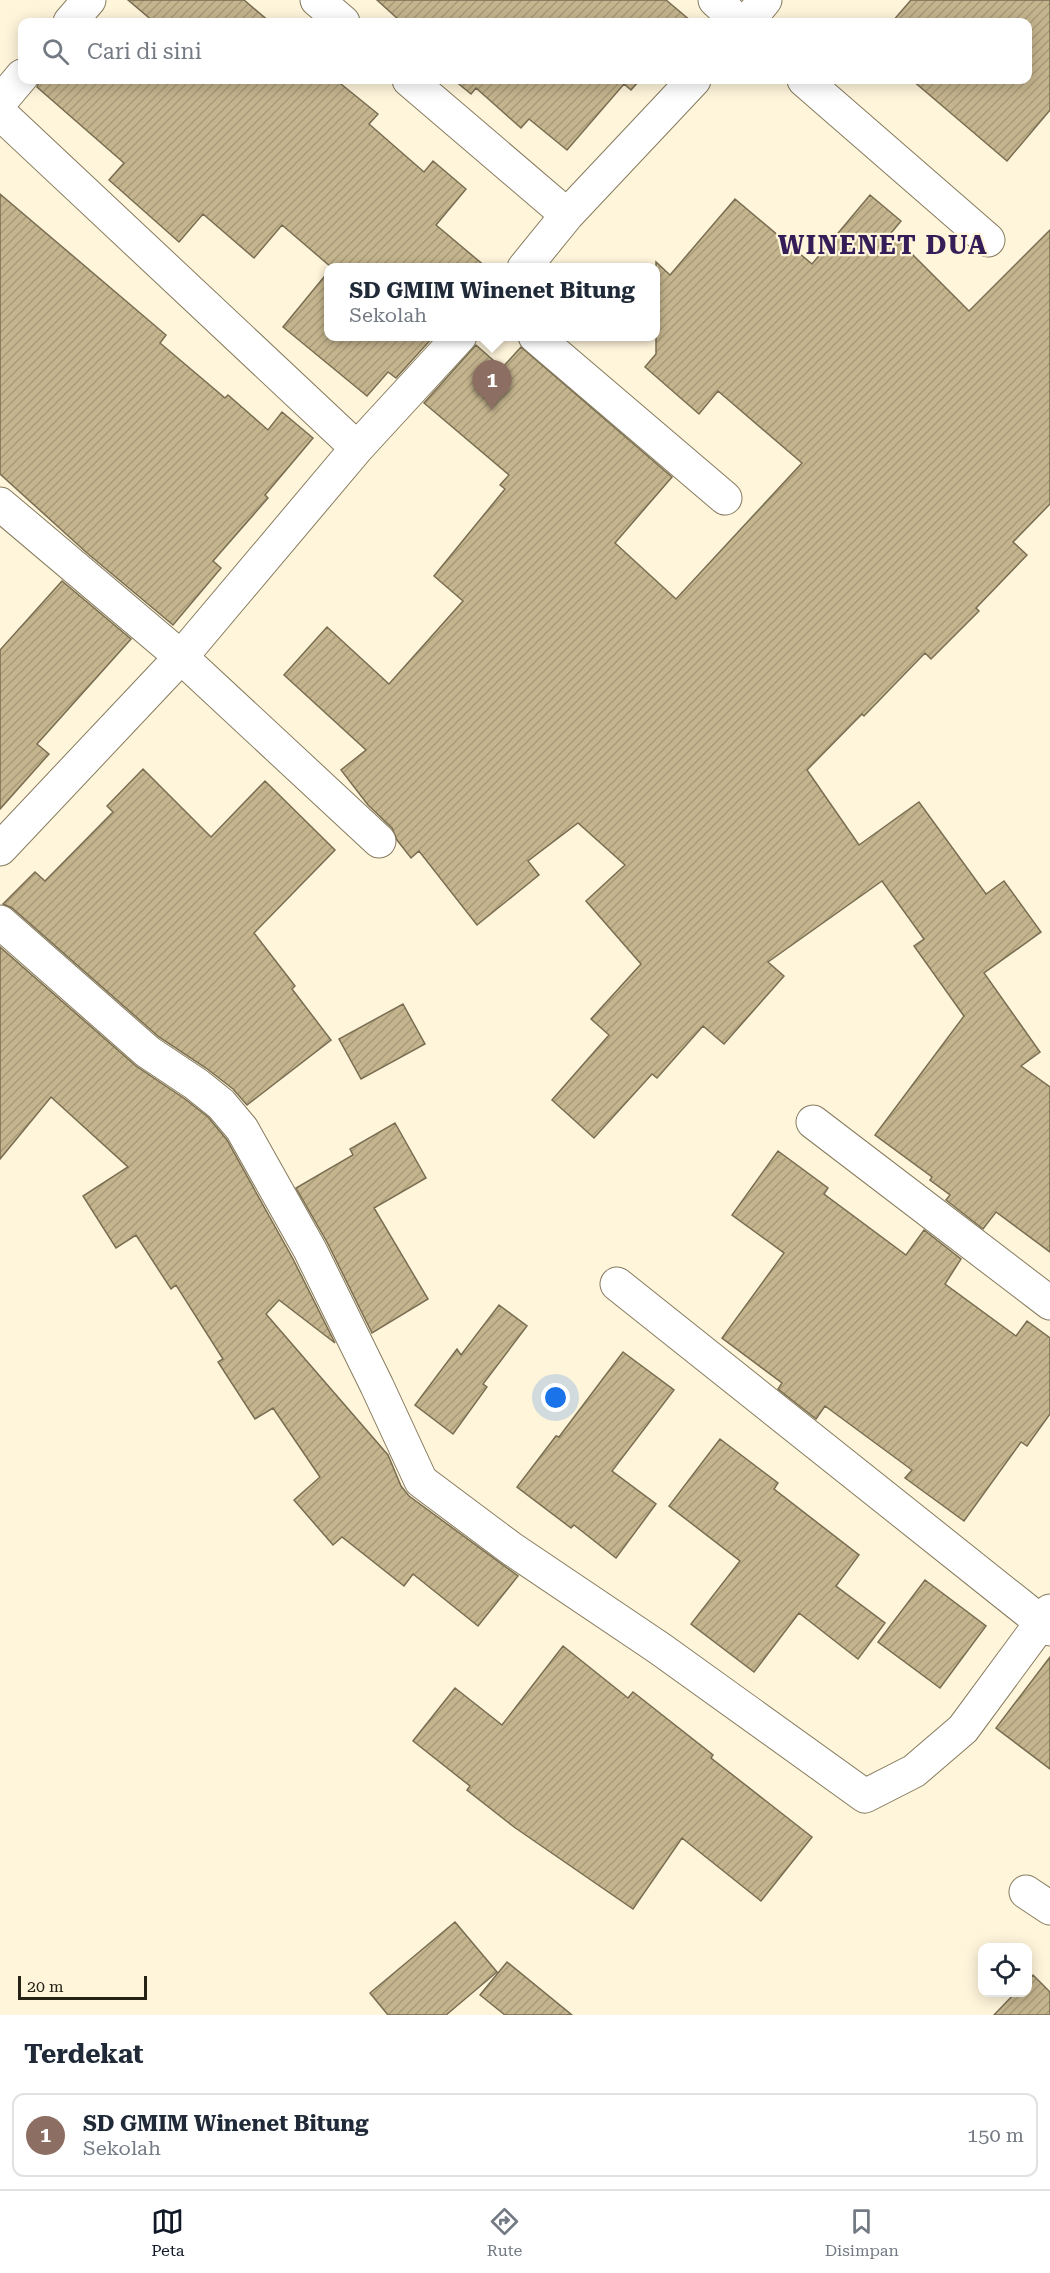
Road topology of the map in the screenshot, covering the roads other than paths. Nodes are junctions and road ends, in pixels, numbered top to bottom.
1 (89, 0) edge
2 (317, 0) edge
3 (716, 0) edge
4 (765, 0) edge
5 (73, 18) edge
6 (338, 18) edge
7 (735, 18) edge
8 (750, 18) edge
9 (18, 81) edge
10 (414, 84) edge
11 (690, 84) edge
12 (809, 84) edge
13 (0, 102) edge
14 (0, 113) edge
15 (567, 215) junction
16 (988, 240) dead end
17 (527, 263) edge
18 (455, 341) edge
19 (541, 341) edge
20 (357, 448) junction
21 (725, 498) dead end
22 (0, 504) edge
23 (181, 657) junction
24 (380, 841) dead end
25 (0, 849) edge
26 (0, 922) edge
27 (813, 1122) dead end
28 (617, 1284) dead end
29 (1050, 1303) edge
30 (1047, 1621) edge

1 - 5 street
2 - 6 street
3 - 7 street
4 - 8 street
9 - 13 street
10 - 15 street
11 - 15 street
12 - 16 street
14 - 20 street
15 - 17 street
18 - 20 street
19 - 21 street
20 - 23 street
22 - 23 street
23 - 24 street
23 - 25 street
26 - 30 street
27 - 29 street
28 - 30 street

